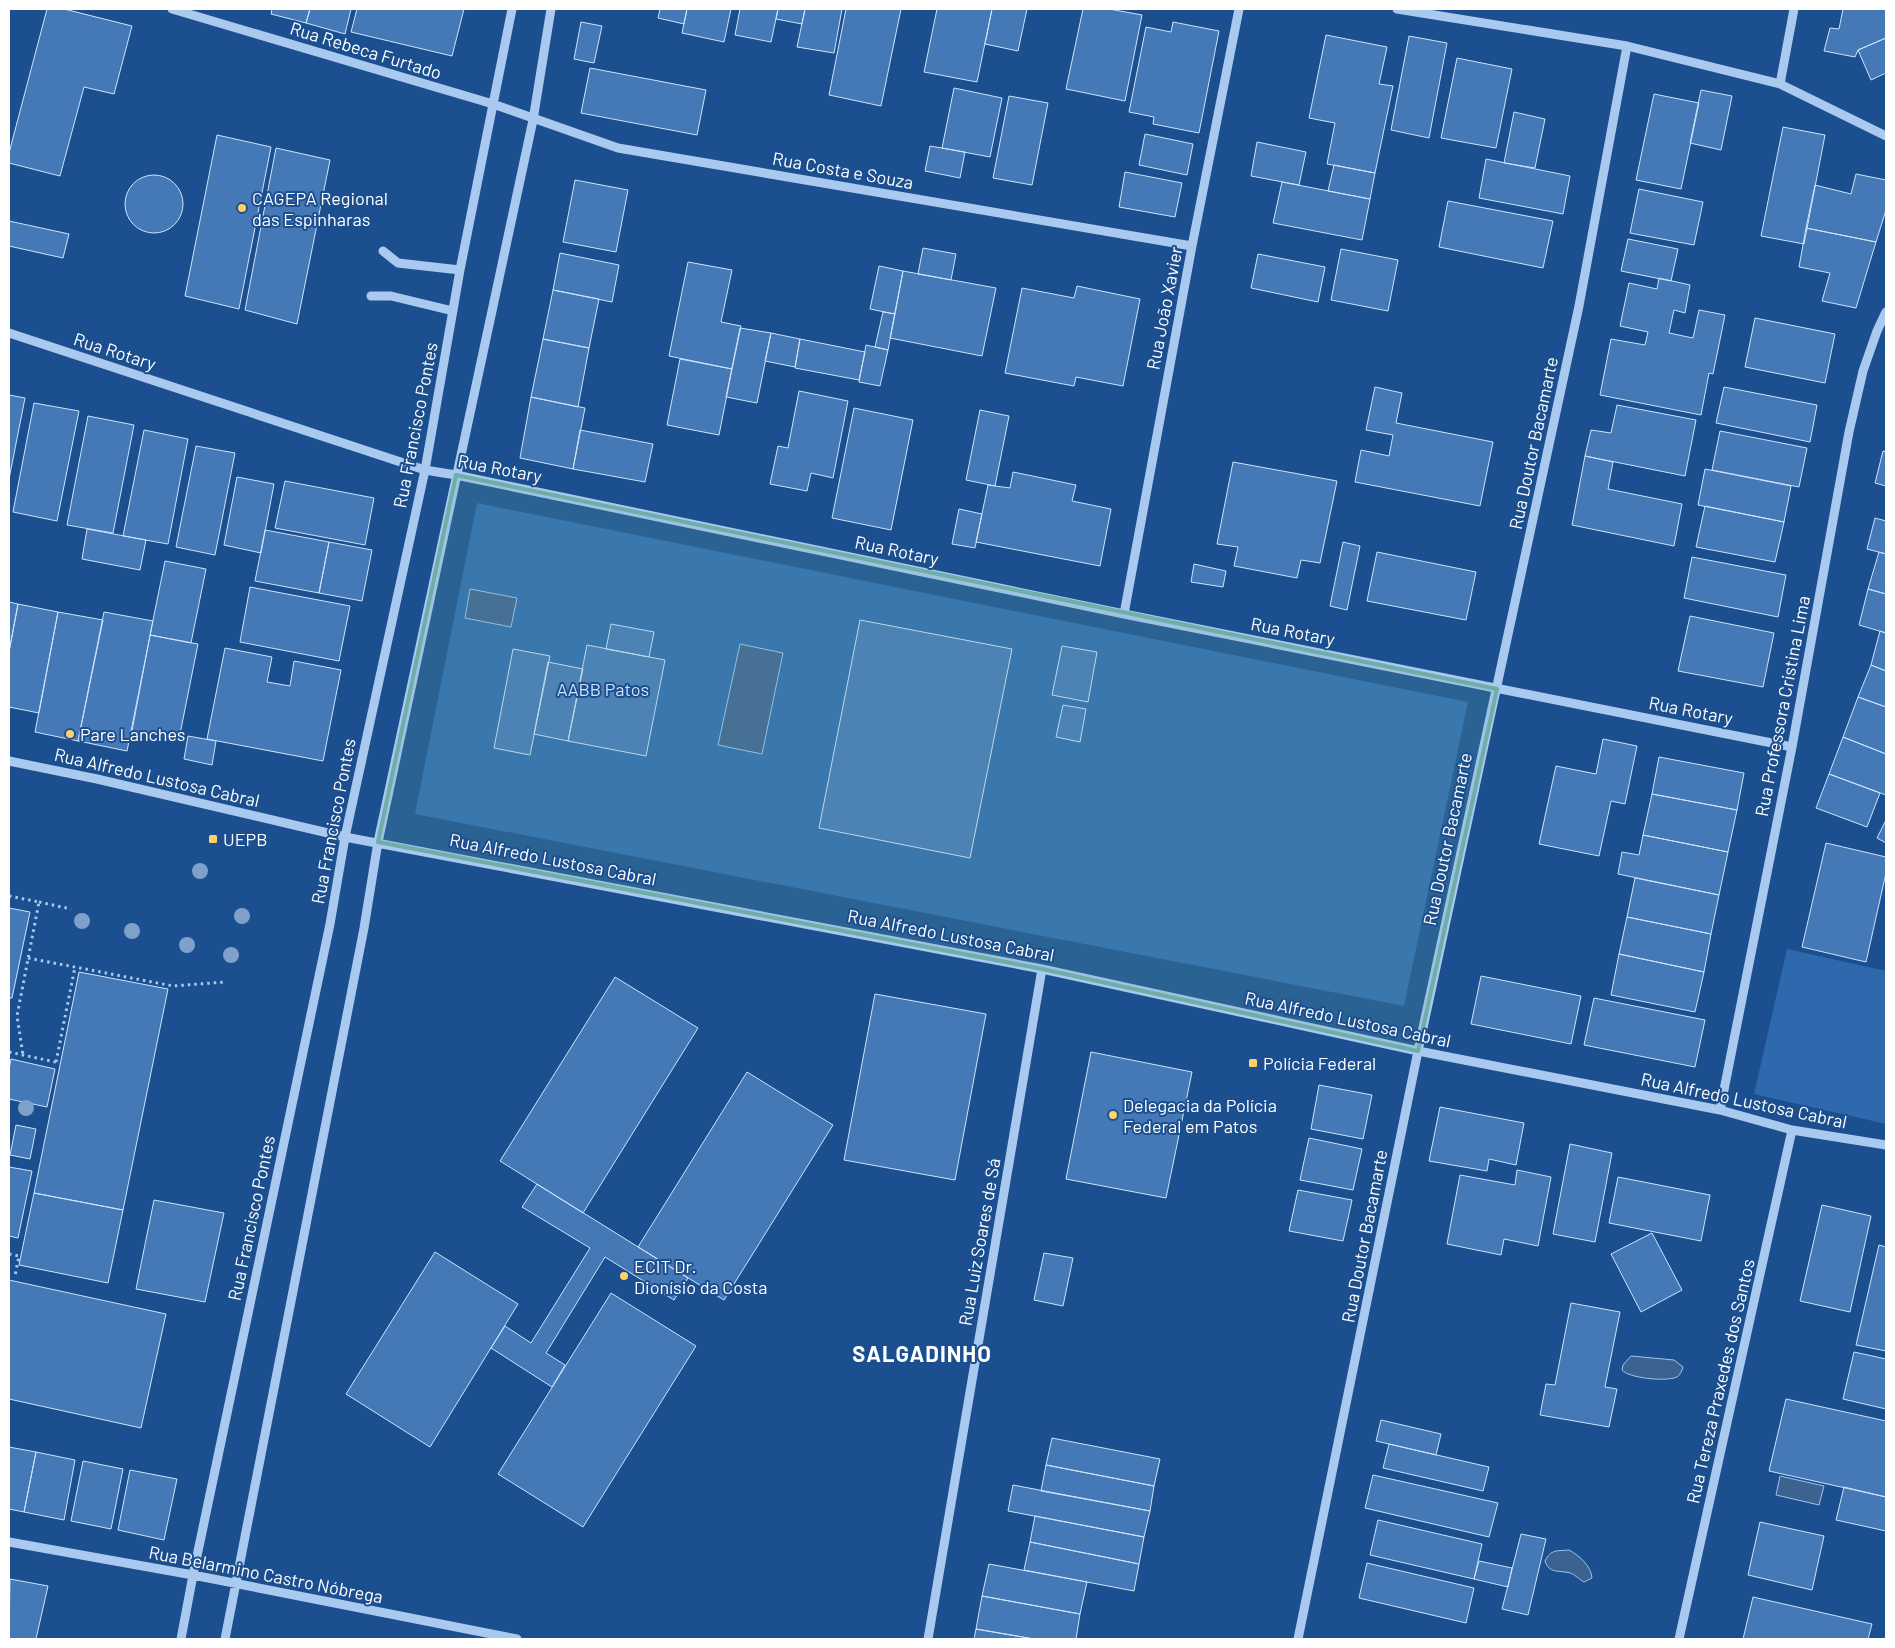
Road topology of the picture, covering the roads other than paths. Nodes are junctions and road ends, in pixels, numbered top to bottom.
1 (172, 9) edge
2 (512, 9) edge
3 (551, 9) edge
4 (1239, 9) edge
5 (1397, 9) edge
6 (1794, 9) edge
7 (1627, 46) junction
8 (1780, 84) junction
9 (493, 104) junction
10 (533, 120) junction
11 (1886, 136) edge
12 (1192, 246) junction
13 (383, 251) dead end
14 (460, 270) junction
15 (371, 296) dead end
16 (453, 311) junction
17 (1886, 312) edge
18 (9, 333) edge
19 (425, 470) junction
20 (456, 475) junction
21 (1124, 614) junction
22 (1497, 689) junction
23 (1792, 746) junction
24 (9, 761) edge
25 (345, 837) junction
26 (378, 842) junction
27 (1042, 969) junction
28 (1418, 1051) junction
29 (1720, 1110) junction
30 (1792, 1130) junction
31 (1886, 1145) edge
32 (9, 1542) edge
33 (193, 1575) junction
34 (236, 1585) junction
35 (181, 1639) edge
36 (224, 1639) edge
37 (517, 1639) edge
38 (928, 1639) edge
39 (1298, 1639) edge
40 (1679, 1639) edge

1 - 9 street, Rua Rebeca Furtado
2 - 9 street, Rua Francisco Pontes
3 - 10 street
4 - 12 street, Rua João Xavier
5 - 7 street
6 - 8 street
7 - 8 street
7 - 22 street, Rua Doutor Bacamarte
8 - 11 street
9 - 10 street, Rua Costa e Souza
9 - 14 street, Rua Francisco Pontes
10 - 12 street, Rua Costa e Souza
10 - 20 street
12 - 21 street, Rua João Xavier
13 - 14 street
14 - 16 street, Rua Francisco Pontes
15 - 16 street
16 - 19 street, Rua Francisco Pontes
17 - 23 street, Rua Professora Cristina Lima
18 - 19 street, Rua Rotary
19 - 20 street, Rua Rotary
19 - 25 street, Rua Francisco Pontes
20 - 21 street, Rua Rotary
20 - 26 street
21 - 22 street, Rua Rotary
22 - 23 street, Rua Rotary
22 - 28 street, Rua Doutor Bacamarte
23 - 29 street, Rua Professora Cristina Lima
24 - 25 street, Rua Alfredo Lustosa Cabral
25 - 26 street, Rua Alfredo Lustosa Cabral
25 - 33 street, Rua Francisco Pontes
26 - 27 street, Rua Alfredo Lustosa Cabral
26 - 34 street
27 - 28 street, Rua Alfredo Lustosa Cabral
27 - 38 street, Rua Luiz Soares de Sá
28 - 29 street, Rua Alfredo Lustosa Cabral
28 - 39 street, Rua Doutor Bacamarte
29 - 30 street, Rua Alfredo Lustosa Cabral
30 - 31 street, Rua Alfredo Lustosa Cabral
30 - 40 street, Rua Tereza Praxedes dos Santos
32 - 33 street, Rua Belarmino Castro Nóbrega
33 - 34 street, Rua Belarmino Castro Nóbrega
33 - 35 street, Rua Francisco Pontes
34 - 36 street
34 - 37 street, Rua Belarmino Castro Nóbrega

